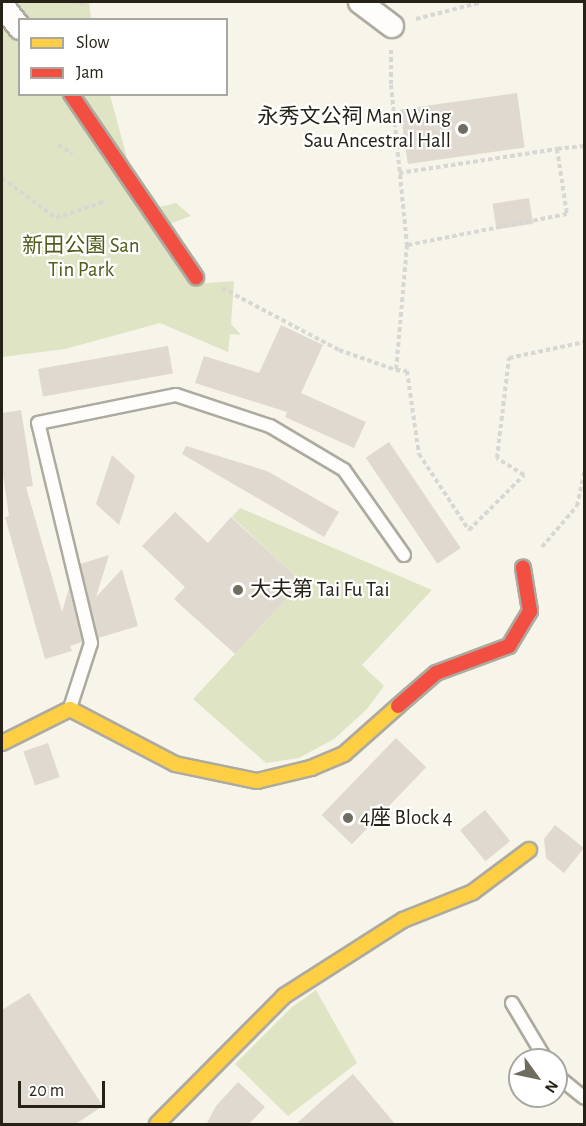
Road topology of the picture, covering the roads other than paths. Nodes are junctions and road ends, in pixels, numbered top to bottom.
1 (360, 2) edge
2 (2, 5) edge
3 (18, 25) edge
4 (392, 26) road end
5 (73, 96) edge
6 (196, 277) dead end
7 (404, 555) dead end
8 (523, 568) road end
9 (70, 709) junction
10 (2, 743) edge
11 (529, 850) dead end
12 (512, 1003) dead end
13 (539, 1048) edge
14 (568, 1085) edge
15 (585, 1098) edge
16 (157, 1125) edge

1 - 4 street
2 - 3 street
5 - 6 street
7 - 9 lane
8 - 9 street
9 - 10 street
11 - 16 street
12 - 13 lane
14 - 15 lane

